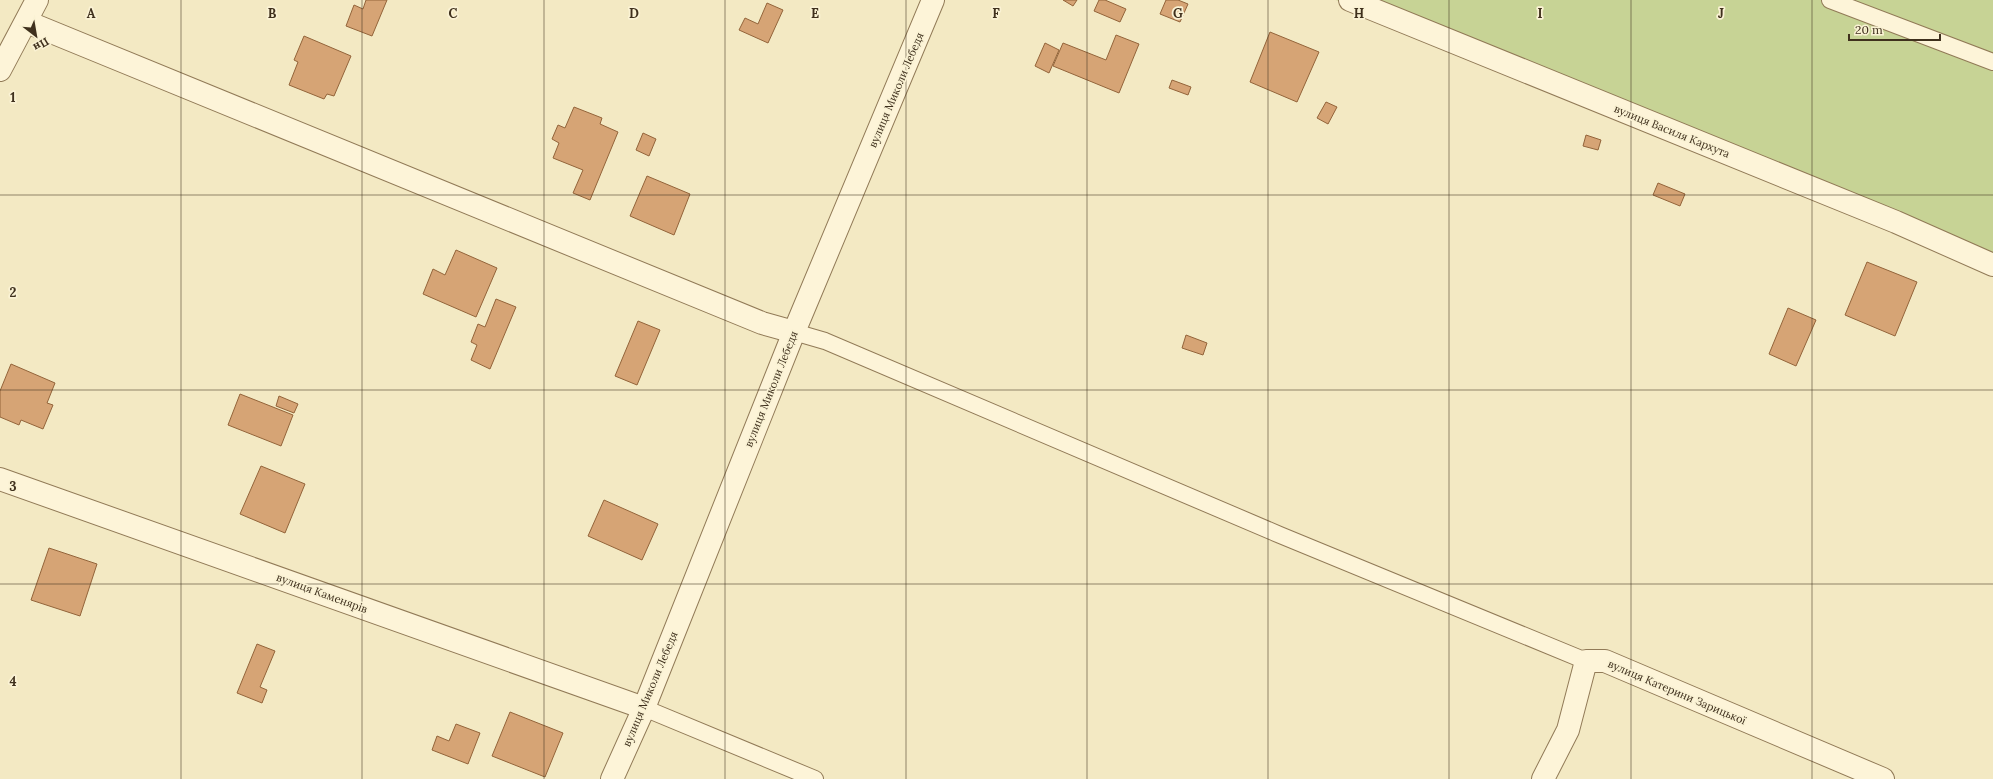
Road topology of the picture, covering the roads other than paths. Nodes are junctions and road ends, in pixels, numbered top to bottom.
1 (37, 0) edge
2 (934, 0) edge
3 (1350, 0) edge
4 (1830, 0) edge
5 (26, 22) junction
6 (1993, 62) edge
7 (0, 70) edge
8 (1993, 265) edge
9 (794, 332) junction
10 (0, 478) edge
11 (1586, 661) junction
12 (644, 708) junction
13 (612, 779) edge
14 (815, 779) edge
15 (1543, 779) edge
16 (1884, 779) edge

1 - 5 street
2 - 9 street, вулиця Миколи Лебедя
3 - 8 street, вулиця Василя Кархута
4 - 6 lane
5 - 7 street
5 - 9 street
9 - 11 lane
9 - 12 street, вулиця Миколи Лебедя
10 - 12 street, вулиця Каменярів
11 - 15 street
11 - 16 street, вулиця Катерини Зарицької
12 - 13 street, вулиця Миколи Лебедя
12 - 14 lane

